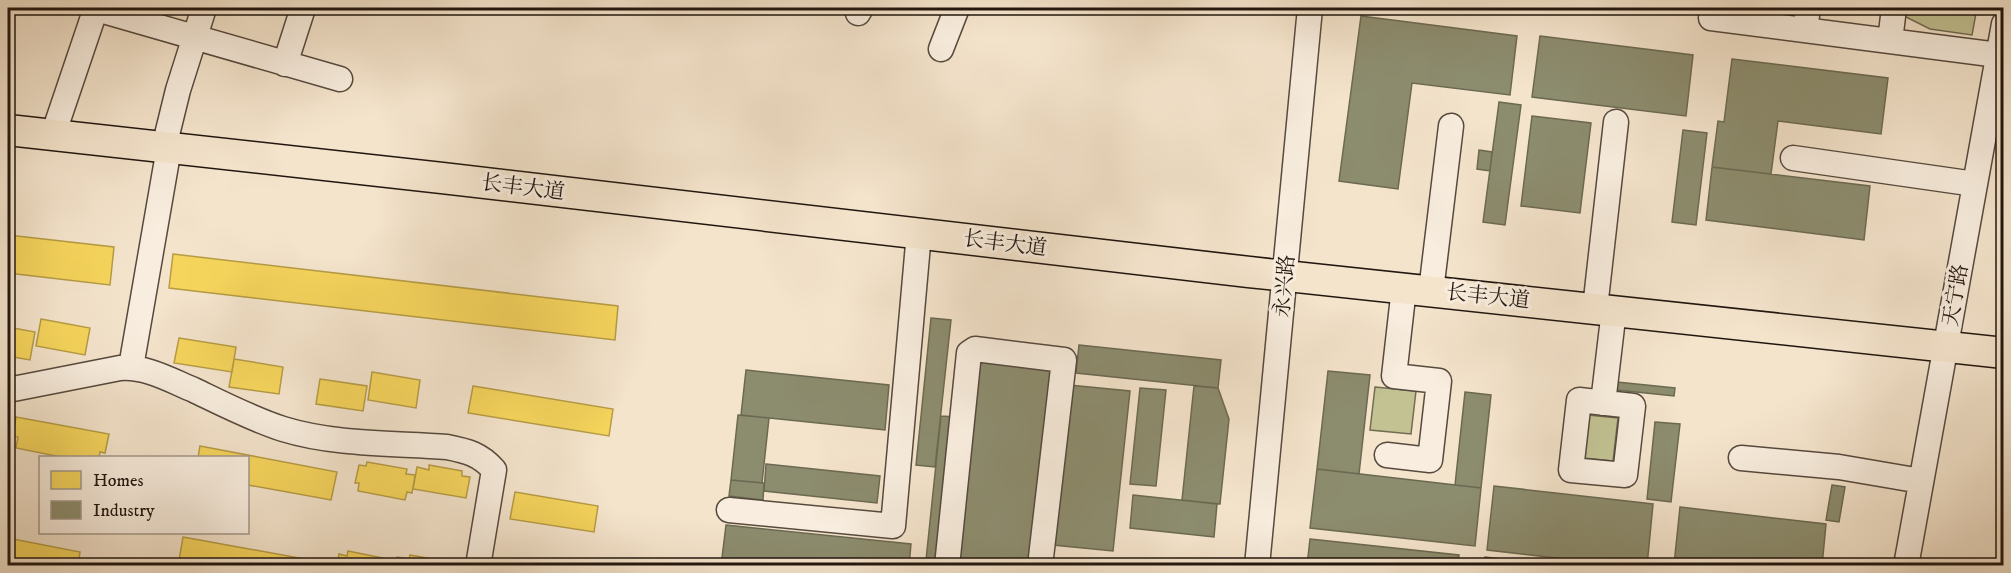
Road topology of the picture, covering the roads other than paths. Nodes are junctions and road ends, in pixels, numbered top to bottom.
1 (95, 8) edge
2 (204, 8) edge
3 (303, 8) edge
4 (957, 8) edge
5 (1310, 8) edge
6 (1712, 8) edge
7 (1894, 8) edge
8 (1806, 19) edge
9 (2004, 24) edge
10 (194, 38) junction
11 (1890, 41) junction
12 (941, 49) dead end
13 (1998, 54) junction
14 (285, 63) junction
15 (340, 79) dead end
16 (1616, 122) dead end
17 (1451, 126) dead end
18 (8, 130) edge
19 (54, 135) junction
20 (166, 147) junction
21 (1793, 158) dead end
22 (1975, 184) junction
23 (919, 233) junction
24 (1285, 276) junction
25 (1417, 289) junction
26 (1604, 309) junction
27 (1946, 347) junction
28 (2004, 353) edge
29 (131, 367) junction
30 (8, 390) edge
31 (1603, 403) dead end
32 (1387, 455) dead end
33 (1741, 458) dead end
34 (1921, 482) junction
35 (729, 510) dead end
36 (478, 566) edge
37 (947, 566) edge
38 (1040, 566) edge
39 (1257, 566) edge
40 (1906, 566) edge

1 - 10 street
1 - 19 street
2 - 10 street
3 - 14 street
4 - 12 street
5 - 24 street, 永兴路
6 - 8 street
7 - 11 street
8 - 11 street
9 - 13 street, 天宁路
10 - 14 street
10 - 20 street
11 - 13 street
13 - 22 street, 天宁路
14 - 15 street
16 - 26 street
17 - 25 street
18 - 19 main road, 长丰大道
19 - 20 main road, 长丰大道
20 - 23 main road, 长丰大道
20 - 29 street
21 - 22 street
22 - 27 street, 天宁路
23 - 24 main road, 长丰大道
23 - 35 street
24 - 25 main road, 长丰大道
24 - 39 street, 永兴路
25 - 26 main road, 长丰大道
25 - 32 street
26 - 27 main road, 长丰大道
26 - 31 street
27 - 28 main road, 长丰大道
27 - 34 street, 天宁路
29 - 30 street
29 - 36 street
33 - 34 street
34 - 40 street, 天宁路
37 - 38 street

